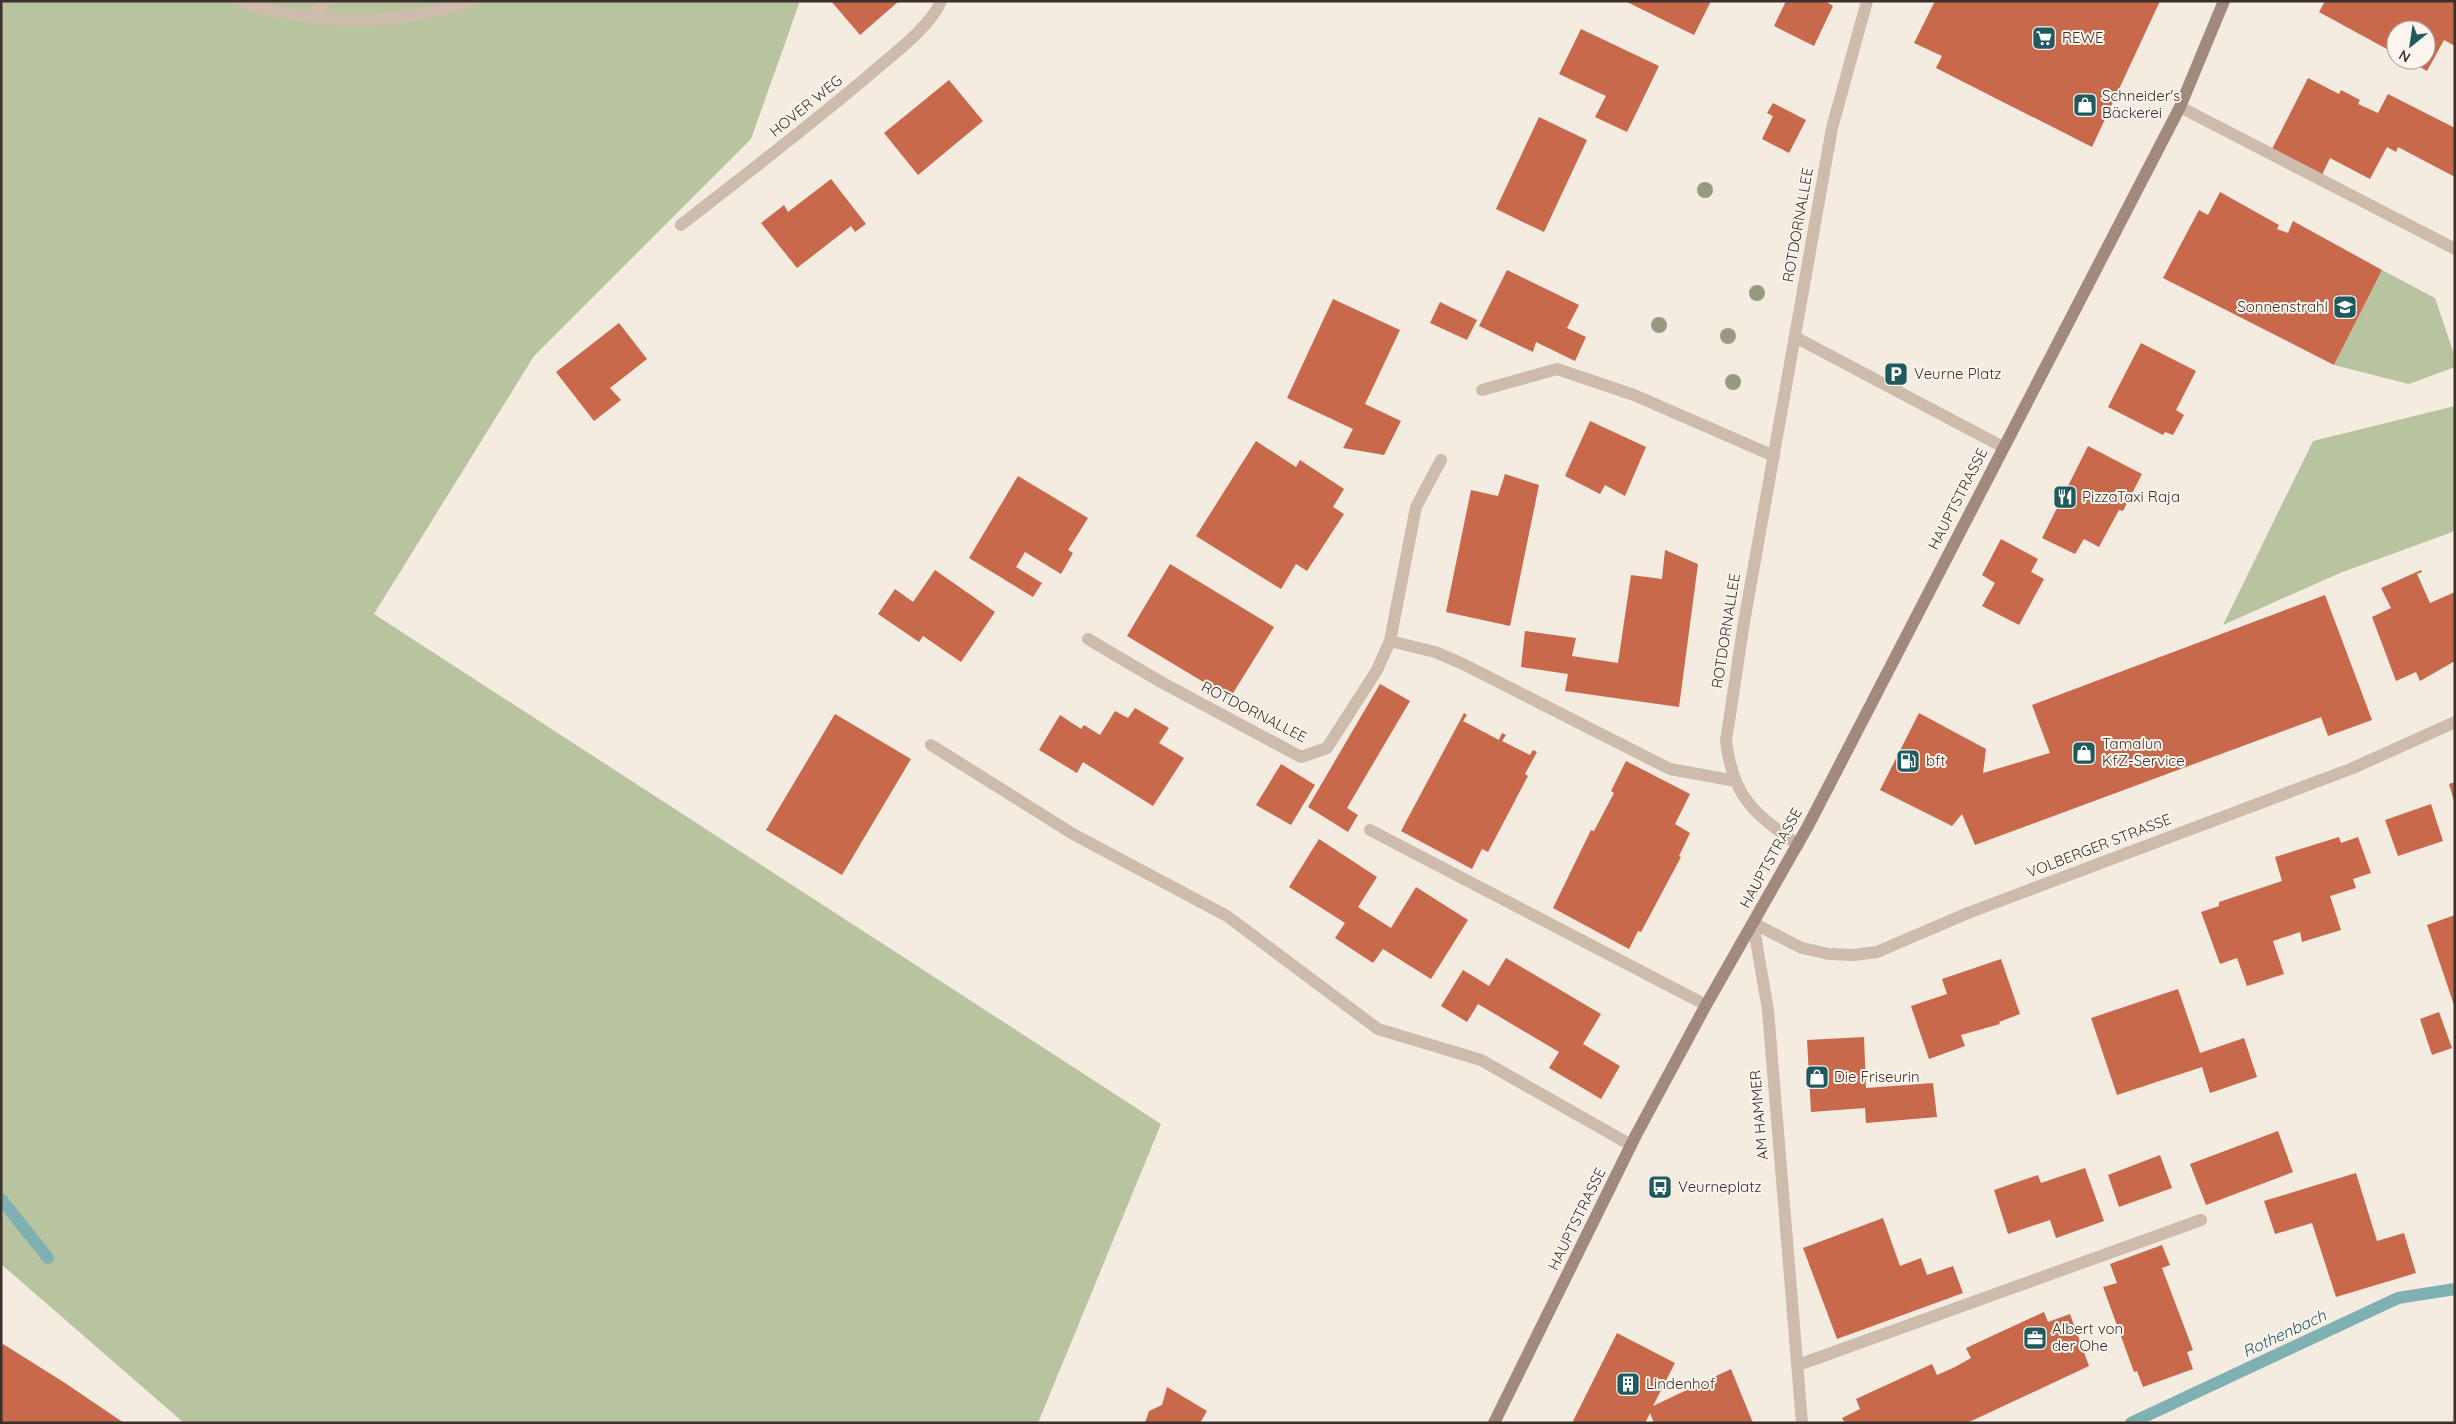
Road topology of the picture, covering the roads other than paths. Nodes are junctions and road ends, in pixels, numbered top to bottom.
1 (241, 1) edge
2 (328, 1) edge
3 (470, 1) edge
4 (940, 1) edge
5 (1867, 1) edge
6 (2224, 1) edge
7 (309, 18) junction
8 (2180, 107) junction
9 (681, 225) dead end
10 (2455, 250) edge
11 (1795, 337) junction
12 (1482, 390) dead end
13 (2004, 446) junction
14 (1774, 456) junction
15 (1441, 460) dead end
16 (1088, 639) dead end
17 (1390, 641) junction
18 (2455, 722) edge
19 (932, 744) dead end
20 (1736, 781) junction
21 (1370, 830) dead end
22 (1798, 845) junction
23 (1753, 923) junction
24 (1706, 1005) junction
25 (1631, 1145) junction
26 (2201, 1220) dead end
27 (1798, 1365) junction
28 (1494, 1423) edge
29 (1802, 1423) edge

1 - 7 street
2 - 7 street
3 - 7 street
4 - 9 street, HOVER WEG
5 - 11 street, ROTDORNALLEE
6 - 8 main road, HAUPTSTRASSE
8 - 10 street
8 - 13 main road, HAUPTSTRASSE
11 - 13 street
11 - 14 street, ROTDORNALLEE
12 - 14 street
13 - 22 main road, HAUPTSTRASSE
14 - 20 street, ROTDORNALLEE
15 - 17 street, ROTDORNALLEE
16 - 17 street, ROTDORNALLEE
17 - 20 street
18 - 23 street, VOLBERGER STRASSE
19 - 25 street
20 - 22 street, ROTDORNALLEE
21 - 24 street
22 - 23 main road, HAUPTSTRASSE
23 - 24 main road, HAUPTSTRASSE
23 - 27 street, AM HAMMER
24 - 25 main road, HAUPTSTRASSE
25 - 28 main road, HAUPTSTRASSE
26 - 27 street
27 - 29 street, AM HAMMER

